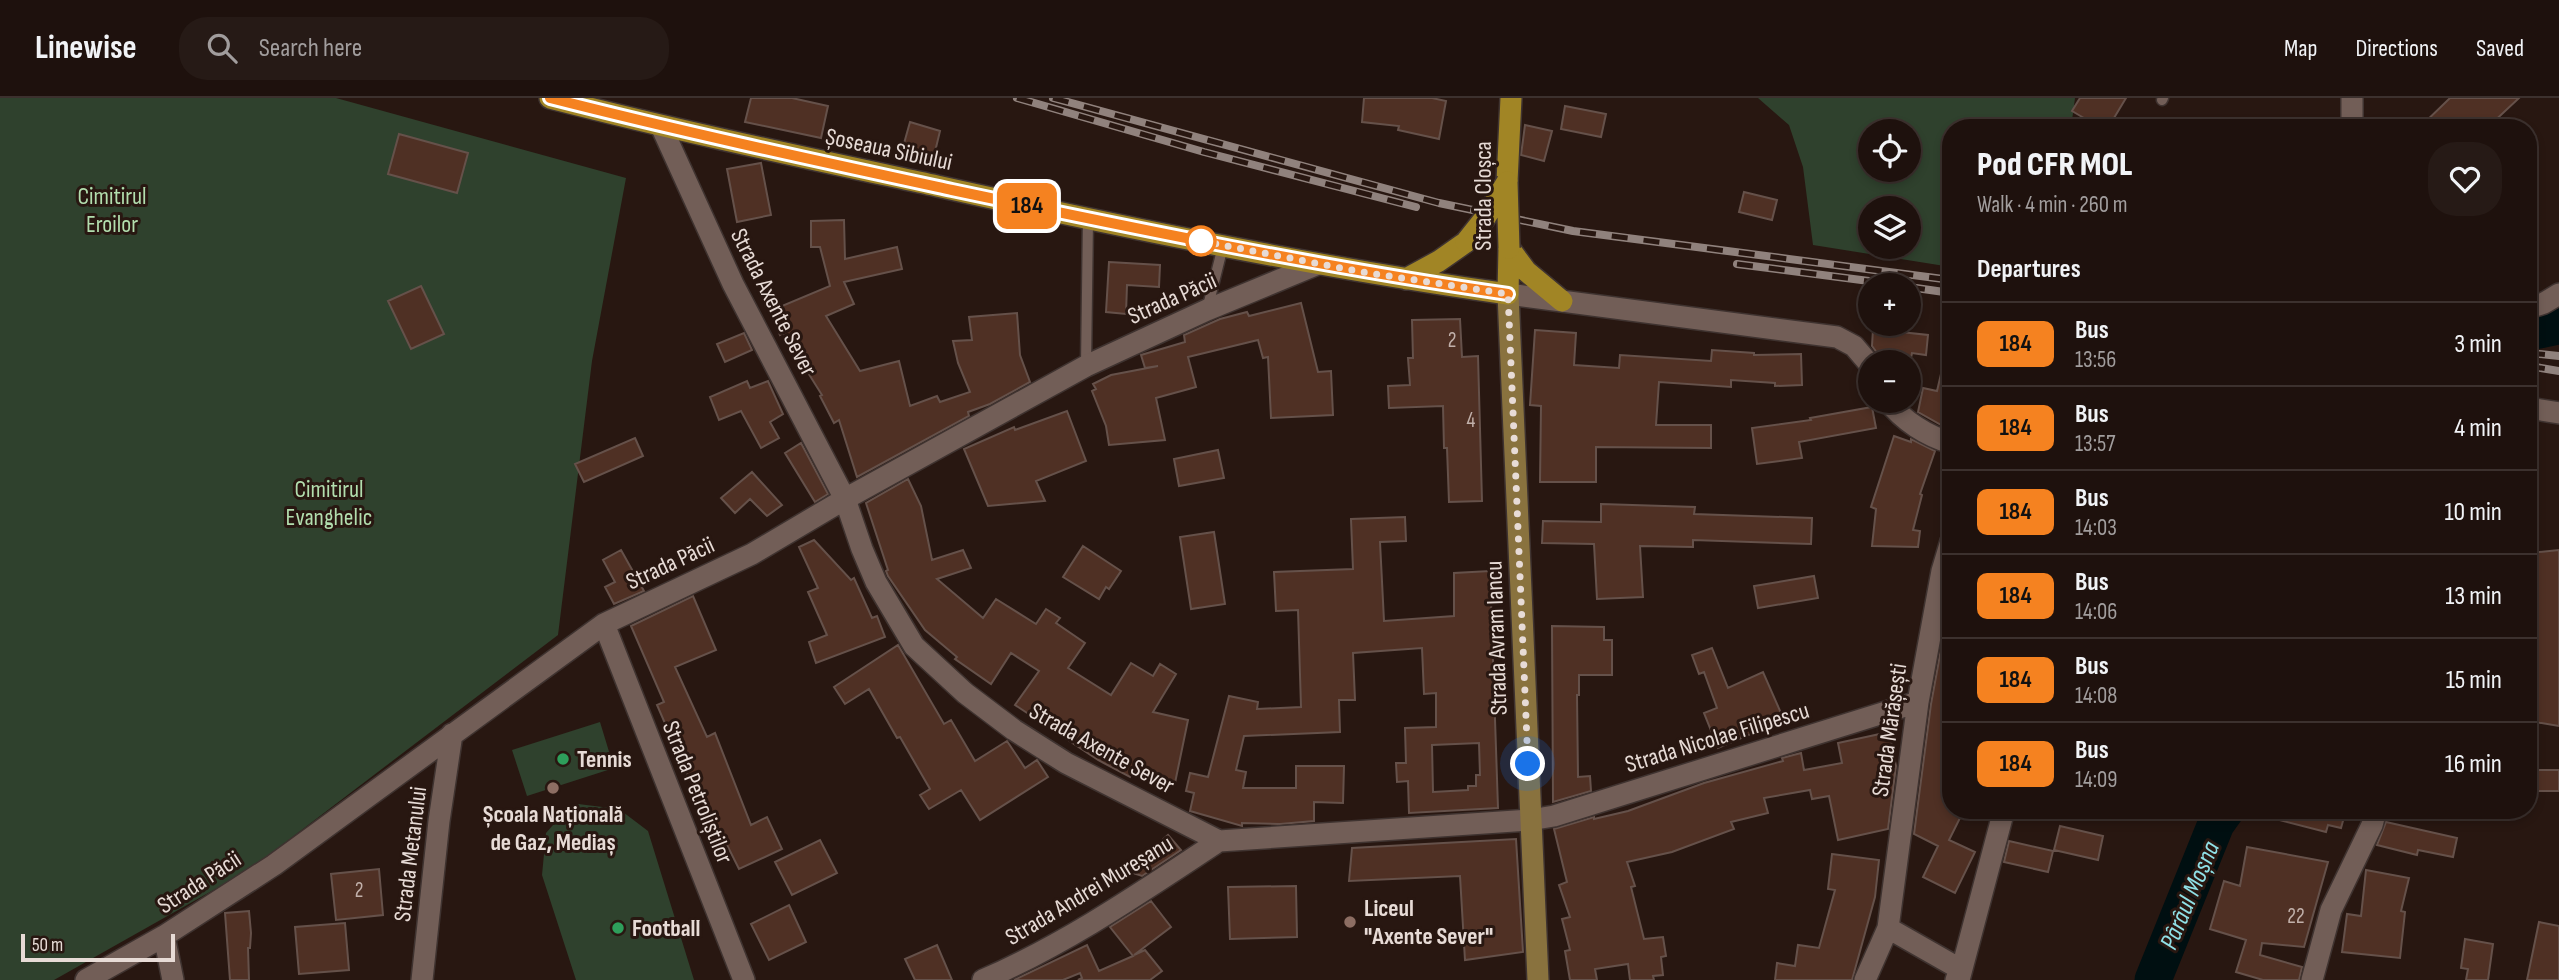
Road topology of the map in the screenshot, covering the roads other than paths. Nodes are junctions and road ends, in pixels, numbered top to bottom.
1 (550, 98) edge
2 (1511, 98) edge
3 (2352, 98) edge
4 (2352, 119) edge
5 (661, 126) junction
6 (1507, 181) junction
7 (1088, 219) junction
8 (1223, 246) junction
9 (1509, 248) junction
10 (1318, 264) junction
11 (1406, 279) junction
12 (2559, 293) edge
13 (1508, 294) junction
14 (1562, 301) junction
15 (2537, 306) edge
16 (1207, 310) junction
17 (1858, 351) edge
18 (1086, 366) junction
19 (1897, 413) edge
20 (1942, 439) edge
21 (845, 499) junction
22 (1942, 571) edge
23 (604, 624) junction
24 (1918, 702) junction
25 (452, 734) junction
26 (2002, 819) edge
27 (2374, 819) edge
28 (1530, 820) junction
29 (1219, 841) junction
30 (1888, 928) junction
31 (164, 936) junction
32 (1958, 976) edge
33 (86, 980) edge
34 (173, 980) edge
35 (422, 980) edge
36 (744, 980) edge
37 (983, 980) edge
38 (1538, 980) edge
39 (1865, 980) edge
40 (2312, 980) edge

1 - 5 main road, Șoseaua Sibiului
2 - 6 main road, Strada Cloșca
3 - 4 street
5 - 7 main road, Șoseaua Sibiului
5 - 21 street, Strada Axente Sever
6 - 9 main road, Strada Cloșca, bridge
6 - 11 main road, bridge
7 - 8 main road, Șoseaua Sibiului
7 - 18 lane
8 - 10 main road, Șoseaua Sibiului
8 - 16 lane
9 - 13 main road, Strada Cloșca
9 - 14 main road
10 - 11 main road, Șoseaua Sibiului
10 - 16 street, Strada Păcii
11 - 13 main road, Șoseaua Sibiului
12 - 15 street
13 - 14 street
13 - 28 main road, Strada Avram Iancu
14 - 17 street
16 - 18 street, Strada Păcii
18 - 21 street, Strada Păcii
19 - 20 street
21 - 23 street, Strada Păcii
21 - 29 street, Strada Axente Sever
22 - 24 street, Strada Mărășești
23 - 25 street, Strada Păcii
23 - 36 street, Strada Petroliștilor
24 - 28 street, Strada Nicolae Filipescu
24 - 30 street, Strada Mărășești
25 - 31 street, Strada Păcii
25 - 35 street, Strada Metanului
26 - 32 street
27 - 40 street
28 - 29 street
28 - 38 main road, Strada Avram Iancu
29 - 37 street, Strada Andrei Mureșanu
30 - 32 street
30 - 39 street, Strada Mărășești
31 - 33 street, Strada Păcii
31 - 34 street

